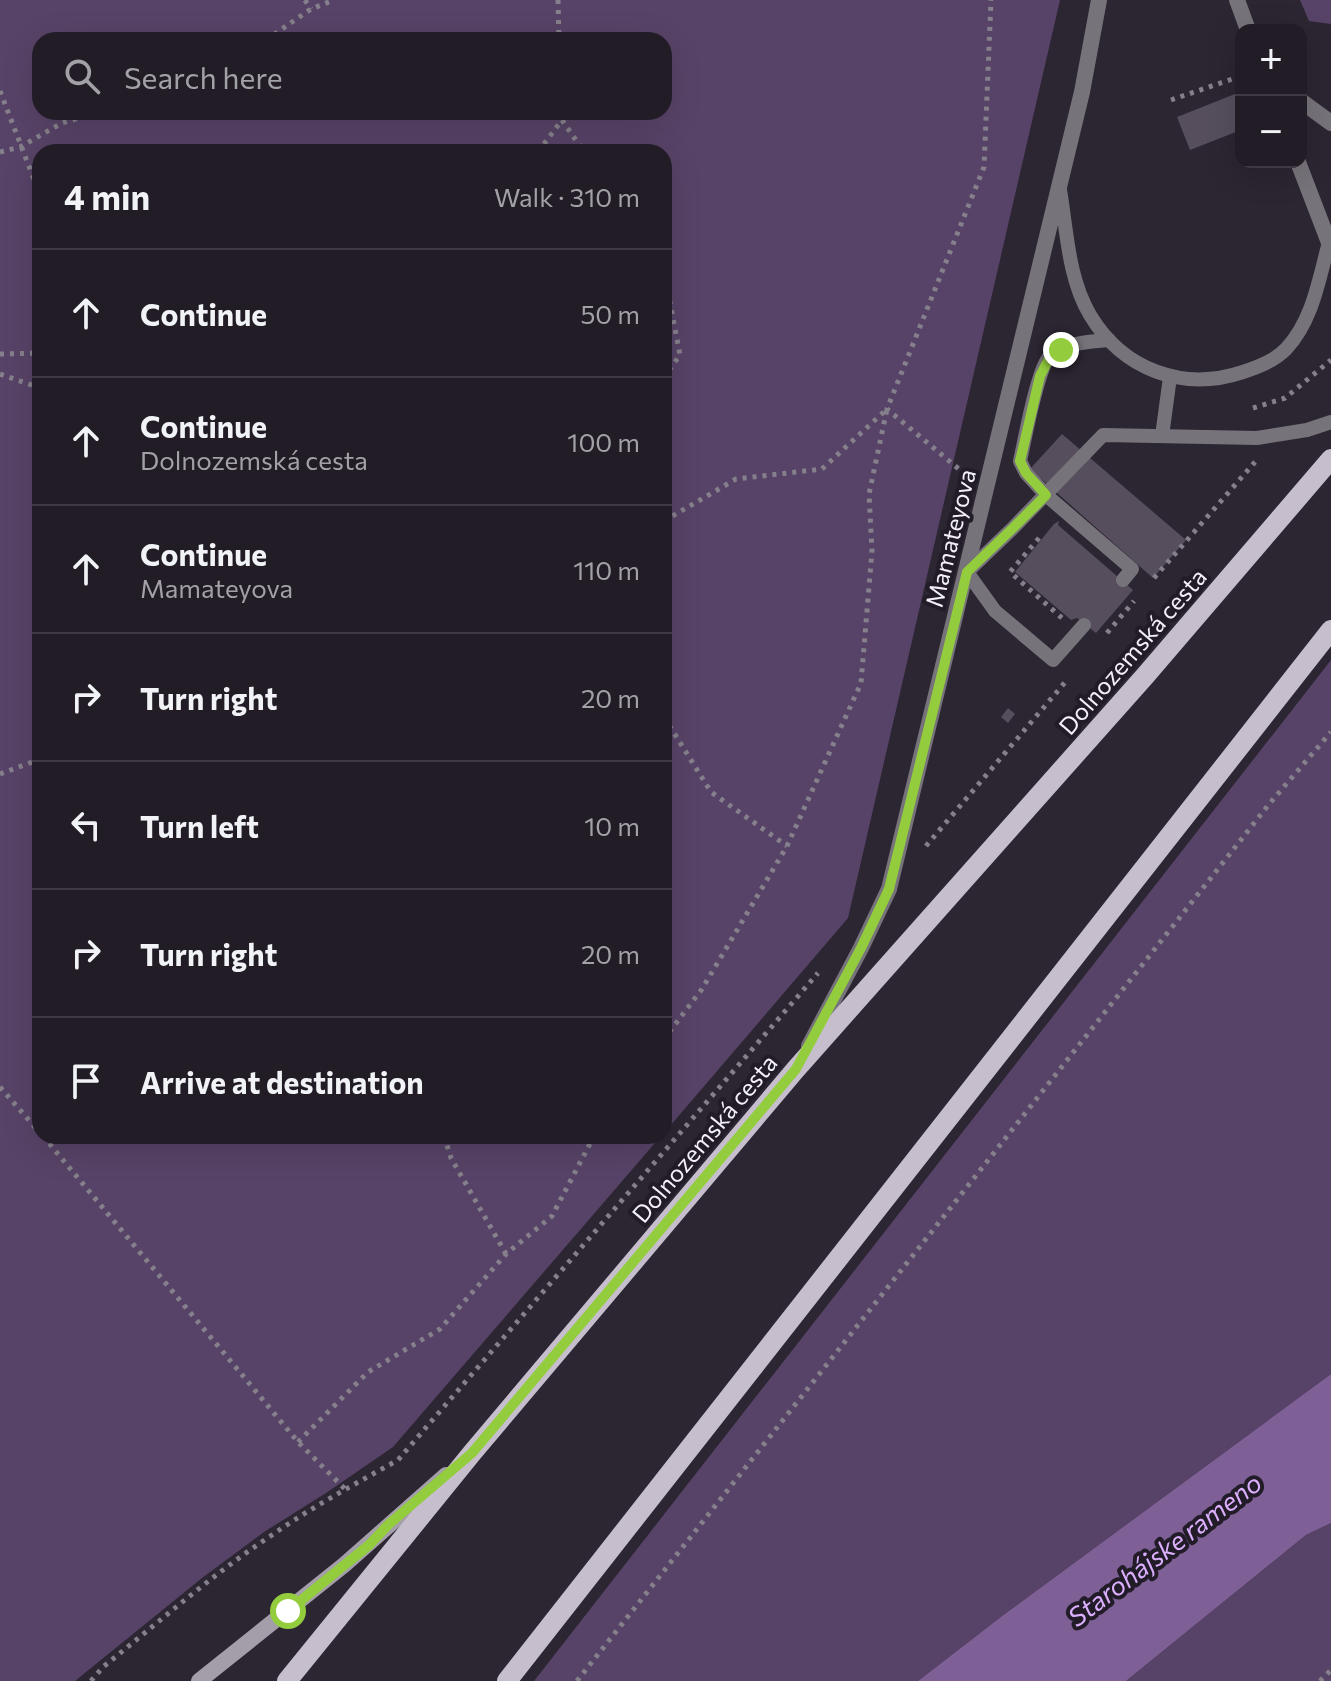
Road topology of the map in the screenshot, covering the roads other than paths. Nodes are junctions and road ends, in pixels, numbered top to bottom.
1 (1099, 0) edge
2 (1237, 0) edge
3 (1246, 24) edge
4 (1307, 105) edge
5 (1331, 123) edge
6 (1300, 168) edge
7 (1059, 186) junction
8 (1330, 245) edge
9 (1109, 340) junction
10 (1170, 377) junction
11 (1331, 422) edge
12 (1162, 436) junction
13 (1331, 459) edge
14 (1046, 495) junction
15 (967, 572) junction
16 (1123, 580) dead end
17 (1081, 628) road end
18 (1331, 630) edge
19 (796, 1069) junction
20 (472, 1453) junction
21 (199, 1681) edge
22 (287, 1681) edge
23 (507, 1681) edge

1 - 7 street, Mamateyova
2 - 3 street
4 - 5 street
6 - 8 street
7 - 9 lane
7 - 15 street, Mamateyova
8 - 10 lane
9 - 10 lane
9 - 14 lane
10 - 12 lane
11 - 12 lane
12 - 14 lane
13 - 19 main road, Dolnozemská cesta
14 - 15 lane
14 - 16 lane
15 - 17 lane
15 - 19 street, Mamateyova
18 - 23 main road
19 - 20 main road, Dolnozemská cesta
20 - 21 main road
20 - 22 main road, Dolnozemská cesta

